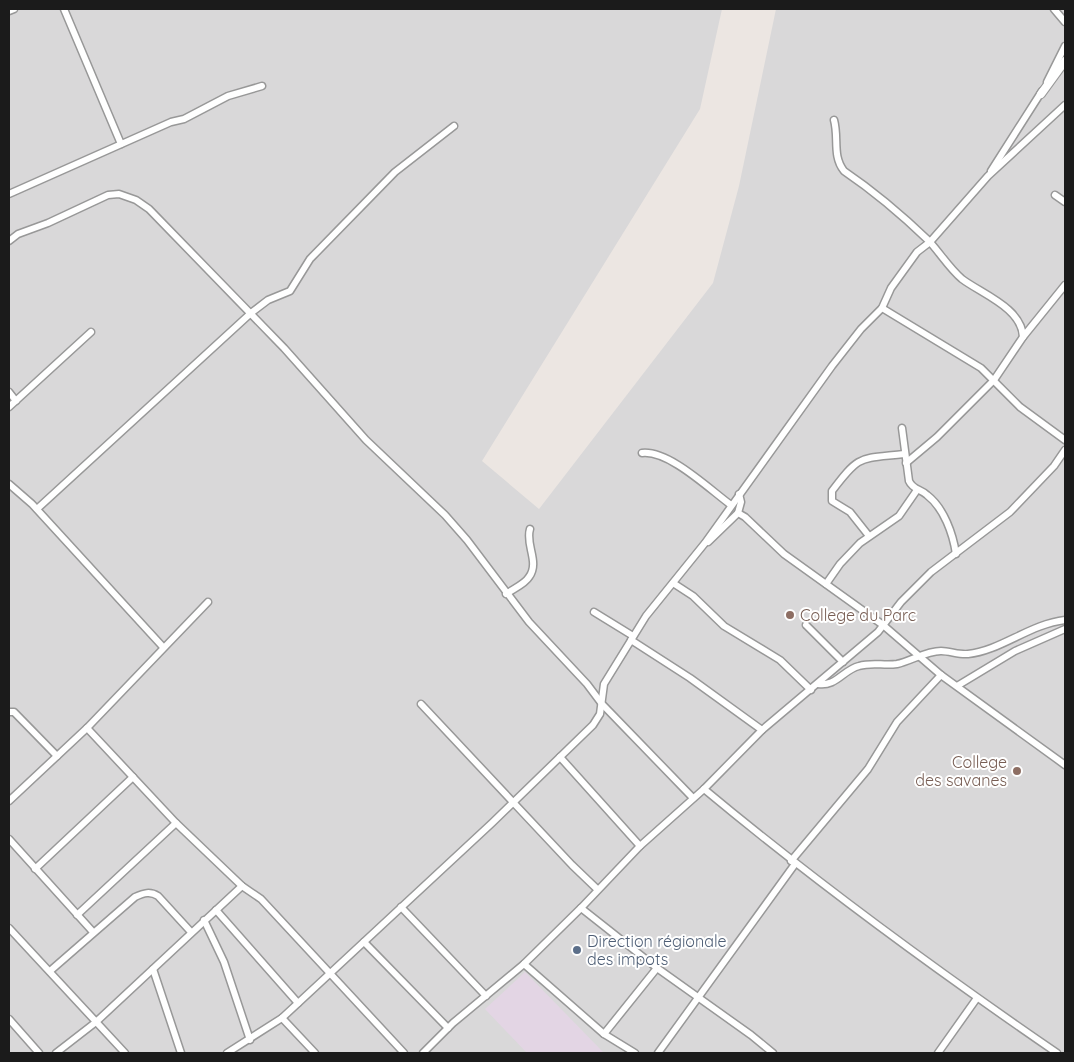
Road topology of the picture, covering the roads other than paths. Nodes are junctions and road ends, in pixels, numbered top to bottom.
1 (14, 9) edge
2 (64, 9) edge
3 (1054, 9) edge
4 (9, 11) edge
5 (1065, 22) edge
6 (1065, 46) edge
7 (1065, 61) edge
8 (262, 86) dead end
9 (1040, 94) junction
10 (1065, 105) edge
11 (834, 120) dead end
12 (454, 126) dead end
13 (121, 144) junction
14 (988, 176) junction
15 (9, 194) edge
16 (1056, 194) dead end
17 (1065, 202) edge
18 (9, 241) edge
19 (930, 242) junction
20 (1065, 285) edge
21 (882, 308) junction
22 (251, 313) junction
23 (91, 332) dead end
24 (1023, 337) junction
25 (994, 380) junction
26 (9, 392) edge
27 (16, 401) junction
28 (9, 407) edge
29 (902, 428) dead end
30 (1065, 440) edge
31 (1065, 450) edge
32 (642, 453) dead end
33 (904, 454) junction
34 (906, 463) junction
35 (9, 484) edge
36 (917, 490) junction
37 (739, 494) junction
38 (731, 505) junction
39 (37, 509) junction
40 (738, 513) junction
41 (530, 529) dead end
42 (869, 536) junction
43 (705, 543) junction
44 (956, 554) junction
45 (673, 583) junction
46 (826, 584) junction
47 (506, 594) junction
48 (208, 602) dead end
49 (594, 612) dead end
50 (1065, 620) edge
51 (806, 625) dead end
52 (883, 625) junction
53 (1065, 629) edge
54 (632, 638) junction
55 (163, 647) junction
56 (920, 657) junction
57 (843, 662) junction
58 (941, 675) junction
59 (818, 684) junction
60 (957, 686) junction
61 (811, 690) junction
62 (421, 704) dead end
63 (602, 704) junction
64 (9, 712) edge
65 (87, 728) junction
66 (762, 730) junction
67 (57, 756) junction
68 (560, 757) junction
69 (1065, 765) edge
70 (133, 777) junction
71 (704, 788) junction
72 (693, 798) junction
73 (9, 801) edge
74 (512, 802) junction
75 (176, 822) junction
76 (9, 839) edge
77 (640, 846) junction
78 (793, 862) junction
79 (35, 869) junction
80 (242, 886) junction
81 (597, 889) junction
82 (401, 907) junction
83 (581, 908) junction
84 (216, 910) junction
85 (77, 915) junction
86 (204, 920) junction
87 (9, 928) edge
88 (93, 932) junction
89 (191, 932) junction
90 (364, 942) junction
91 (524, 964) junction
92 (657, 968) junction
93 (153, 969) junction
94 (50, 971) junction
95 (330, 973) junction
96 (486, 996) junction
97 (698, 996) junction
98 (977, 998) junction
99 (298, 1003) junction
100 (282, 1018) junction
101 (9, 1019) edge
102 (96, 1022) junction
103 (448, 1028) junction
104 (604, 1034) junction
105 (250, 1040) junction
106 (39, 1053) edge
107 (56, 1053) edge
108 (125, 1053) edge
109 (181, 1053) edge
110 (227, 1053) edge
111 (315, 1053) edge
112 (404, 1053) edge
113 (423, 1053) edge
114 (635, 1053) edge
115 (658, 1053) edge
116 (773, 1053) edge
117 (938, 1053) edge
118 (1057, 1053) edge

1 - 4 street
2 - 13 street
3 - 5 street
6 - 9 street
7 - 9 street
8 - 13 street
9 - 14 street
10 - 14 street
11 - 19 street
12 - 22 street
13 - 15 street
14 - 19 street
16 - 17 street
18 - 22 street
19 - 21 street
19 - 24 street
20 - 24 street
21 - 25 street
21 - 37 street
22 - 39 street
22 - 47 street
23 - 27 street
24 - 25 street
25 - 30 street
25 - 34 street
26 - 27 street
27 - 28 street
29 - 33 street
31 - 44 street
32 - 38 street
33 - 34 street
33 - 42 street
34 - 36 street
35 - 39 street
36 - 42 street
36 - 44 street
37 - 38 street
37 - 40 street
38 - 43 street
39 - 55 street
40 - 43 street
40 - 46 street
41 - 47 street
42 - 46 street
43 - 45 street
44 - 52 street
45 - 54 street
45 - 61 street
46 - 52 street
47 - 63 street
48 - 55 street
49 - 54 street
50 - 56 street
51 - 57 street
52 - 56 street
52 - 57 street
53 - 60 street
54 - 63 street
54 - 66 street
55 - 65 street
56 - 58 street
56 - 59 street
57 - 59 street
58 - 60 street
58 - 78 street
59 - 61 street
60 - 69 street
61 - 66 street
62 - 74 street
63 - 68 street
63 - 72 street
64 - 67 street
65 - 67 street
65 - 70 street
66 - 71 street
67 - 73 street
68 - 74 street
68 - 77 street
70 - 75 street
70 - 79 street
71 - 72 street
71 - 78 street
72 - 77 street
74 - 81 street
74 - 82 street
75 - 80 street
75 - 85 street
76 - 79 street
77 - 81 street
78 - 97 street
78 - 98 street
79 - 85 street
80 - 84 street
80 - 95 street
81 - 83 street
82 - 90 street
82 - 96 street
83 - 91 street
83 - 92 street
84 - 86 street
84 - 99 street
85 - 88 street
86 - 89 street
86 - 105 street
87 - 94 street
88 - 89 street
88 - 94 street
89 - 93 street
90 - 95 street
90 - 103 street
91 - 96 street
91 - 104 street
92 - 97 street
92 - 104 street
93 - 102 street
93 - 109 street
94 - 102 street
95 - 99 street
95 - 112 street
96 - 103 street
97 - 115 street
97 - 116 street
98 - 117 street
98 - 118 street
99 - 100 street
100 - 105 street
100 - 111 street
101 - 106 street
102 - 107 street
102 - 108 street
103 - 113 street
104 - 114 street
105 - 110 street

